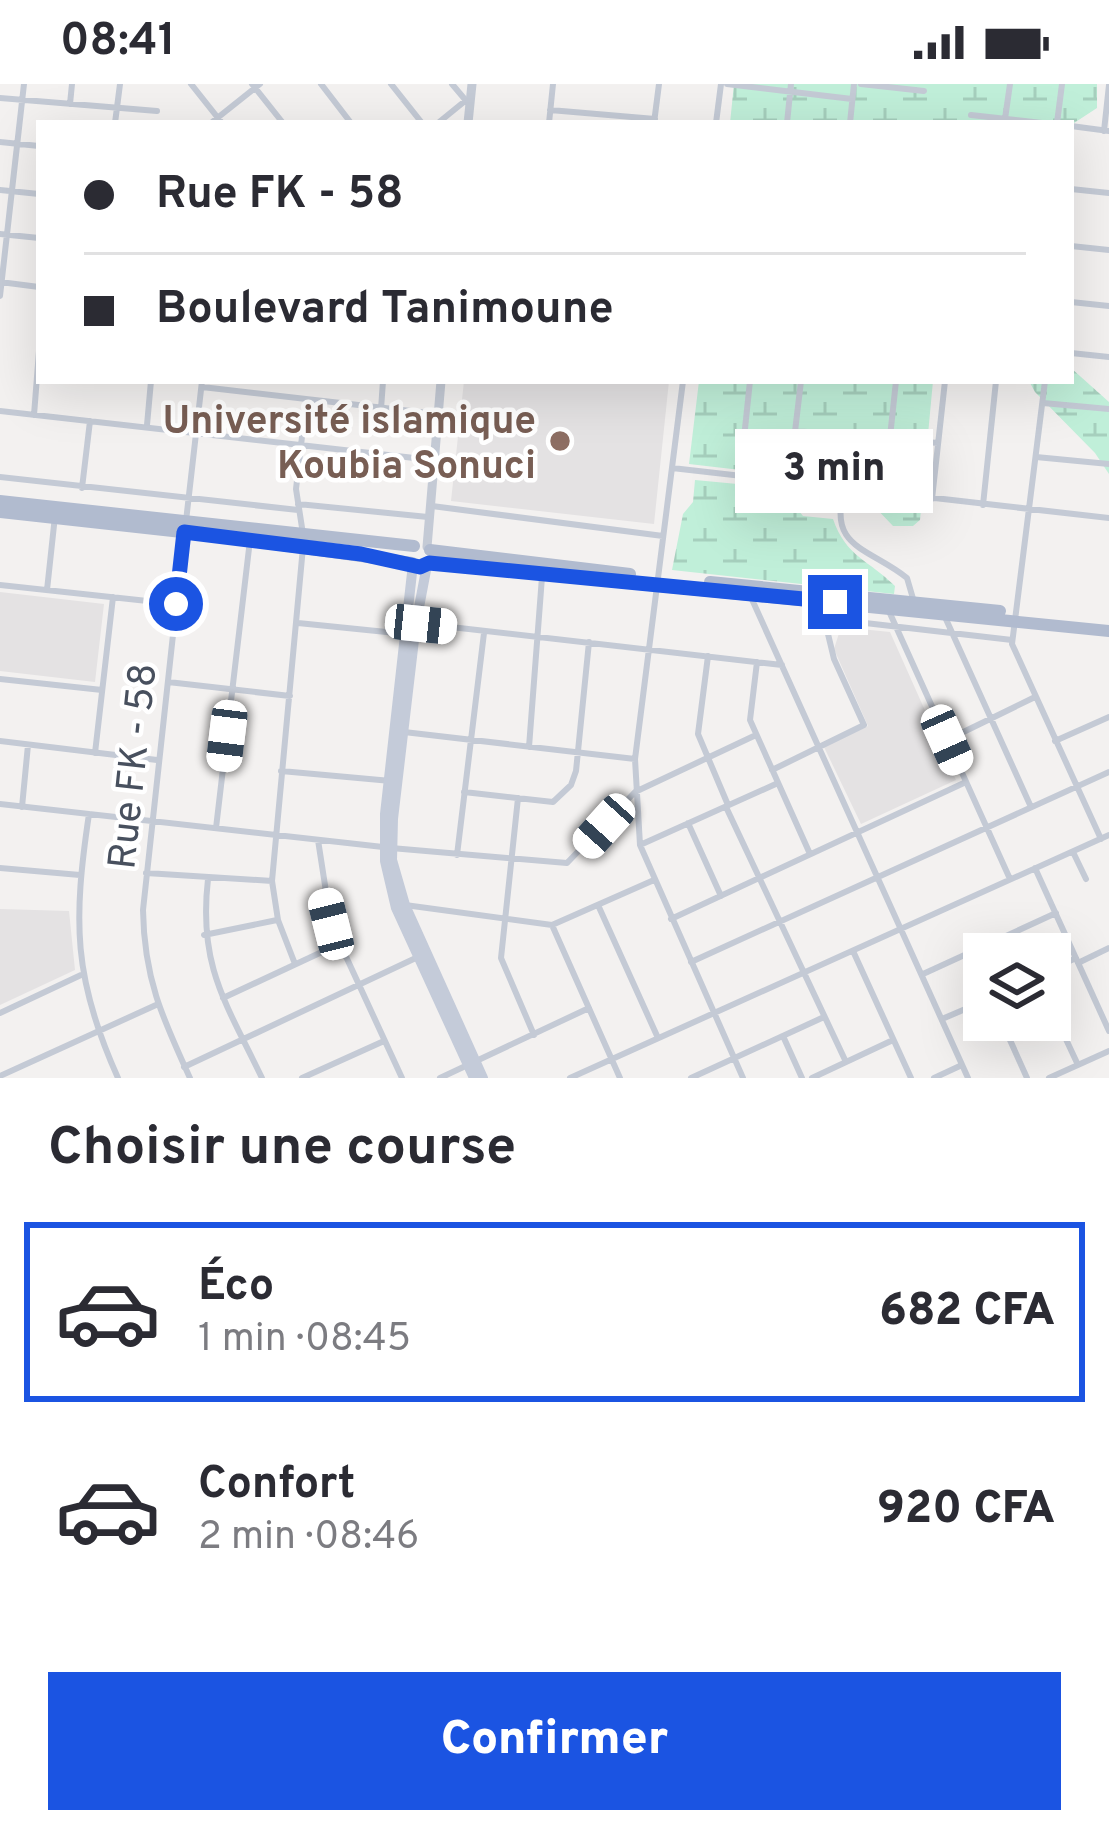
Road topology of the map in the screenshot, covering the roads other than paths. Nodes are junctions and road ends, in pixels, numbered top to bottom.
1 (24, 84) edge
2 (72, 84) edge
3 (120, 84) edge
4 (191, 84) edge
5 (321, 84) edge
6 (392, 84) edge
7 (452, 84) edge
8 (472, 84) edge
9 (553, 84) edge
10 (659, 84) edge
11 (724, 84) edge
12 (858, 84) edge
13 (1010, 84) edge
14 (1062, 84) edge
15 (256, 85) edge
16 (1109, 85) edge
17 (791, 88) edge
18 (924, 92) dead end
19 (0, 98) edge
20 (852, 99) junction
21 (22, 101) junction
22 (468, 103) junction
23 (69, 106) junction
24 (117, 109) junction
25 (550, 110) junction
26 (157, 111) dead end
27 (971, 115) dead end
28 (1005, 119) junction
29 (115, 120) edge
30 (216, 120) edge
31 (218, 120) edge
32 (282, 120) edge
33 (349, 120) edge
34 (420, 120) edge
35 (442, 120) edge
36 (468, 120) edge
37 (549, 120) edge
38 (645, 120) edge
39 (655, 120) edge
40 (717, 120) edge
41 (787, 120) edge
42 (850, 120) edge
43 (1014, 120) edge
44 (1057, 120) edge
45 (1074, 127) edge
46 (1107, 131) edge
47 (0, 142) edge
48 (17, 144) junction
49 (36, 146) edge
50 (1074, 189) edge
51 (0, 190) edge
52 (12, 191) junction
53 (1109, 193) edge
54 (36, 194) edge
55 (3, 234) edge
56 (36, 238) edge
57 (1074, 246) edge
58 (1109, 250) edge
59 (1, 283) edge
60 (36, 287) edge
61 (0, 296) edge
62 (1074, 302) edge
63 (1109, 306) edge
64 (1074, 353) edge
65 (1109, 357) edge
66 (37, 384) edge
67 (151, 384) edge
68 (201, 384) edge
69 (255, 384) edge
70 (383, 384) edge
71 (440, 384) edge
72 (683, 384) edge
73 (750, 384) edge
74 (801, 384) edge
75 (896, 384) edge
76 (945, 384) edge
77 (996, 384) edge
78 (1046, 384) edge
79 (253, 394) junction
80 (306, 402) junction
81 (1043, 403) junction
82 (381, 409) junction
83 (1109, 409) edge
84 (0, 411) edge
85 (34, 415) junction
86 (437, 415) junction
87 (90, 421) junction
88 (147, 427) junction
89 (795, 431) junction
90 (196, 433) junction
91 (890, 438) junction
92 (938, 443) junction
93 (300, 447) junction
94 (1036, 457) junction
95 (432, 460) junction
96 (1109, 464) edge
97 (672, 468) junction
98 (740, 476) junction
99 (0, 477) edge
100 (789, 482) junction
101 (82, 488) junction
102 (845, 488) junction
103 (188, 498) junction
104 (932, 499) junction
105 (0, 501) edge
106 (982, 505) junction
107 (298, 507) junction
108 (1030, 511) junction
109 (0, 512) edge
110 (55, 513) junction
111 (428, 517) junction
112 (1109, 518) edge
113 (185, 528) junction
114 (663, 536) junction
115 (250, 540) junction
116 (304, 542) junction
117 (421, 556) junction
118 (542, 573) junction
119 (658, 581) junction
120 (0, 585) edge
121 (47, 590) junction
122 (749, 595) junction
123 (113, 598) junction
124 (821, 601) junction
125 (914, 602) junction
126 (176, 604) junction
127 (888, 608) junction
128 (944, 614) junction
129 (1014, 616) junction
130 (822, 618) junction
131 (298, 623) junction
132 (416, 623) junction
133 (1109, 627) edge
134 (897, 628) junction
135 (484, 631) junction
136 (952, 633) junction
137 (406, 634) junction
138 (538, 637) junction
139 (1012, 640) junction
140 (589, 642) junction
141 (649, 649) junction
142 (708, 656) junction
143 (757, 662) junction
144 (782, 665) junction
145 (0, 679) edge
146 (168, 682) junction
147 (232, 689) junction
148 (102, 690) junction
149 (290, 696) junction
150 (1035, 697) junction
151 (1109, 717) edge
152 (991, 718) junction
153 (404, 732) junction
154 (756, 735) junction
155 (471, 740) junction
156 (947, 740) junction
157 (0, 741) edge
158 (1055, 742) junction
159 (28, 745) junction
160 (529, 747) junction
161 (819, 748) junction
162 (95, 753) junction
163 (577, 753) junction
164 (635, 759) junction
165 (707, 759) junction
166 (159, 760) junction
167 (772, 770) junction
168 (281, 771) junction
169 (1109, 772) edge
170 (391, 782) junction
171 (966, 782) junction
172 (778, 783) junction
173 (1076, 787) junction
174 (464, 792) junction
175 (634, 792) junction
176 (518, 798) junction
177 (0, 805) edge
178 (727, 806) junction
179 (22, 807) junction
180 (1031, 807) junction
181 (89, 814) junction
182 (152, 821) junction
183 (688, 824) junction
184 (987, 827) junction
185 (216, 828) junction
186 (857, 833) junction
187 (274, 835) junction
188 (1105, 837) edge
189 (318, 840) junction
190 (640, 845) junction
191 (1073, 852) junction
192 (388, 854) junction
193 (810, 854) junction
194 (457, 855) junction
195 (512, 860) junction
196 (0, 868) edge
197 (1035, 868) junction
198 (146, 873) junction
199 (80, 874) junction
200 (760, 877) junction
201 (877, 877) junction
202 (208, 879) junction
203 (1086, 879) dead end
204 (654, 880) junction
205 (1010, 880) junction
206 (272, 881) junction
207 (721, 896) junction
208 (405, 905) junction
209 (598, 905) junction
210 (1055, 913) junction
211 (503, 918) junction
212 (671, 919) junction
213 (278, 920) junction
214 (781, 920) junction
215 (552, 925) junction
216 (901, 929) junction
217 (205, 935) junction
218 (338, 944) junction
219 (1109, 949) edge
220 (853, 951) junction
221 (423, 955) junction
222 (1077, 961) junction
223 (691, 962) junction
224 (1071, 963) edge
225 (295, 964) junction
226 (805, 973) junction
227 (922, 975) junction
228 (81, 976) junction
229 (358, 986) junction
230 (223, 998) junction
231 (1109, 1001) edge
232 (156, 1005) junction
233 (1098, 1006) junction
234 (589, 1009) junction
235 (963, 1010) edge
236 (0, 1013) edge
237 (714, 1013) junction
238 (825, 1017) junction
239 (942, 1019) junction
240 (1109, 1031) edge
241 (97, 1032) junction
242 (534, 1035) junction
243 (783, 1036) junction
244 (658, 1038) junction
245 (243, 1039) junction
246 (893, 1040) junction
247 (384, 1041) junction
248 (1011, 1041) edge
249 (1067, 1041) edge
250 (1109, 1051) edge
251 (734, 1058) junction
252 (611, 1059) junction
253 (846, 1062) junction
254 (962, 1065) junction
255 (1078, 1065) junction
256 (184, 1067) junction
257 (475, 1071) edge
258 (0, 1076) edge
259 (118, 1078) edge
260 (190, 1078) edge
261 (262, 1078) edge
262 (302, 1078) edge
263 (402, 1078) edge
264 (440, 1078) edge
265 (570, 1078) edge
266 (620, 1078) edge
267 (691, 1078) edge
268 (743, 1078) edge
269 (802, 1078) edge
270 (812, 1078) edge
271 (910, 1078) edge
272 (934, 1078) edge
273 (968, 1078) edge
274 (1028, 1078) edge
275 (1048, 1078) edge

1 - 21 street
2 - 23 street
3 - 24 street
4 - 30 street
5 - 33 street
6 - 34 street
7 - 22 street
8 - 22 street
9 - 25 street
10 - 39 street
11 - 17 street
11 - 40 street
12 - 18 street
12 - 20 street
13 - 28 street
14 - 44 street
15 - 31 street
15 - 32 street
16 - 46 street
17 - 20 street
17 - 41 street
19 - 21 street
20 - 42 street
21 - 23 street
21 - 48 street
22 - 35 street
22 - 36 street
23 - 24 street
24 - 26 street
24 - 29 street
25 - 37 street
25 - 38 street
27 - 28 street
28 - 43 street
45 - 46 street
47 - 48 street
48 - 49 street
48 - 52 street
50 - 53 street
51 - 52 street
52 - 54 street
52 - 55 street
55 - 56 street
55 - 59 street
57 - 58 street
59 - 60 street
59 - 61 street
62 - 63 street
64 - 65 street
66 - 85 street
67 - 88 street
68 - 79 street
68 - 90 street, Rue FK - 58
69 - 79 street
70 - 82 street
71 - 86 street
72 - 97 street
73 - 98 street
74 - 89 street
75 - 91 street
76 - 92 street
77 - 106 street
78 - 81 street
79 - 80 street
80 - 82 street
80 - 93 street
81 - 83 street
81 - 94 street
82 - 86 street
84 - 85 street
85 - 87 street
86 - 95 street
87 - 88 street
87 - 101 street
88 - 90 street
89 - 91 street
89 - 100 street
90 - 93 street
90 - 103 street, Rue FK - 58
91 - 92 street
92 - 104 street
93 - 95 street
93 - 107 street
94 - 96 street
94 - 108 street
95 - 111 street
97 - 98 street
97 - 114 street
98 - 100 street
99 - 101 street
100 - 102 street
101 - 103 street
102 - 104 street
102 - 125 street
103 - 107 street
103 - 113 street, Rue FK - 58
104 - 106 street
105 - 110 main road
106 - 108 street
107 - 111 street
107 - 116 street
108 - 112 street
108 - 129 street
109 - 110 main road
110 - 113 main road
110 - 121 street
111 - 114 street
111 - 117 street
113 - 115 main road
113 - 116 main road
113 - 126 street, Rue FK - 58
114 - 119 street
115 - 116 main road
115 - 147 street
116 - 117 main road
116 - 131 street
117 - 118 main road
117 - 119 main road
117 - 132 main road
117 - 137 main road
118 - 119 main road
118 - 138 street
119 - 122 main road
119 - 125 main road
119 - 141 street
120 - 121 street
121 - 123 street
122 - 124 main road
122 - 144 street
123 - 126 street
123 - 148 street
124 - 127 main road
124 - 130 street
125 - 129 main road
126 - 146 street, Rue FK - 58
127 - 128 main road
127 - 134 street
128 - 129 main road
128 - 136 street
129 - 133 main road
129 - 139 street
130 - 134 street
130 - 161 street
131 - 137 street
131 - 149 street
132 - 135 street
132 - 153 main road
134 - 136 street
134 - 156 street
135 - 138 street
135 - 155 street
136 - 139 street
136 - 152 street
137 - 170 main road
138 - 140 street
138 - 160 street
139 - 150 street
140 - 141 street
140 - 163 street
141 - 142 street
141 - 164 street
142 - 143 street
142 - 165 street
143 - 144 street
143 - 154 street
144 - 161 street
145 - 148 street
146 - 147 street
146 - 166 street, Rue FK - 58
147 - 149 street
147 - 185 street
148 - 162 street
149 - 168 street
150 - 152 street
150 - 158 street
151 - 158 street
152 - 156 street
152 - 180 street
153 - 155 street
153 - 192 main road
154 - 165 street
154 - 167 street
155 - 160 street
155 - 174 street
156 - 171 street
157 - 159 street
158 - 173 street
159 - 162 street
159 - 179 street
160 - 163 street
161 - 167 street
161 - 186 street
162 - 166 street
163 - 164 street
163 - 176 street
164 - 175 street
165 - 175 street
165 - 178 street
166 - 182 street, Rue FK - 58
167 - 172 street
168 - 170 street
168 - 187 street
169 - 173 street
170 - 192 main road
171 - 184 street
171 - 186 street
172 - 178 street
172 - 193 street
173 - 180 street
173 - 188 street
174 - 176 street
174 - 194 street
175 - 190 street
175 - 195 street
176 - 195 street
177 - 179 street
178 - 183 street
178 - 200 street
179 - 181 street
180 - 184 street
181 - 182 street
181 - 199 street
182 - 185 street
182 - 198 street, Rue FK - 58
183 - 190 street
183 - 207 street
184 - 201 street
184 - 205 street
185 - 187 street
186 - 193 street
186 - 201 street
187 - 189 street
187 - 206 street
188 - 191 street
189 - 192 street
189 - 218 street
190 - 204 street
191 - 197 street
191 - 203 street
192 - 194 street
192 - 208 main road
192 - 221 main road
193 - 200 street
194 - 195 street
195 - 211 street
196 - 199 street
197 - 205 street
197 - 210 street
198 - 202 street
198 - 232 street, Rue FK - 58
199 - 228 street
200 - 207 street
200 - 214 street
201 - 214 street
201 - 216 street
202 - 206 street
202 - 217 street
204 - 209 street
204 - 212 street
205 - 216 street
206 - 213 street
207 - 212 street
208 - 211 street
208 - 221 main road
209 - 215 street
209 - 244 street
210 - 222 street
210 - 227 street
211 - 215 street
211 - 242 street
212 - 223 street
213 - 217 street
213 - 225 street
214 - 223 street
214 - 226 street
215 - 234 street
216 - 220 street
216 - 227 street
217 - 230 street
218 - 225 street
218 - 229 street
219 - 222 street
220 - 226 street
220 - 246 street
221 - 229 street
221 - 257 main road
222 - 224 street
222 - 233 street
223 - 237 street
225 - 230 street
226 - 237 street
226 - 238 street
227 - 239 street
228 - 236 street
228 - 241 street
229 - 245 street
229 - 247 street
230 - 245 street
231 - 233 street
232 - 241 street
232 - 256 street, Rue FK - 58
233 - 240 street
234 - 242 street
234 - 252 street
235 - 239 street
237 - 244 street
237 - 251 street
238 - 243 street
238 - 253 street
239 - 254 street
241 - 258 street
241 - 259 street
242 - 257 street
243 - 251 street
243 - 269 street
244 - 252 street
245 - 256 street
245 - 261 street
246 - 253 street
246 - 271 street
247 - 262 street
247 - 263 street
248 - 274 street
249 - 255 street
250 - 255 street
251 - 267 street
251 - 268 street
252 - 265 street
252 - 266 street
253 - 270 street
254 - 272 street
254 - 273 street
255 - 275 street
256 - 260 street, Rue FK - 58
257 - 264 street

